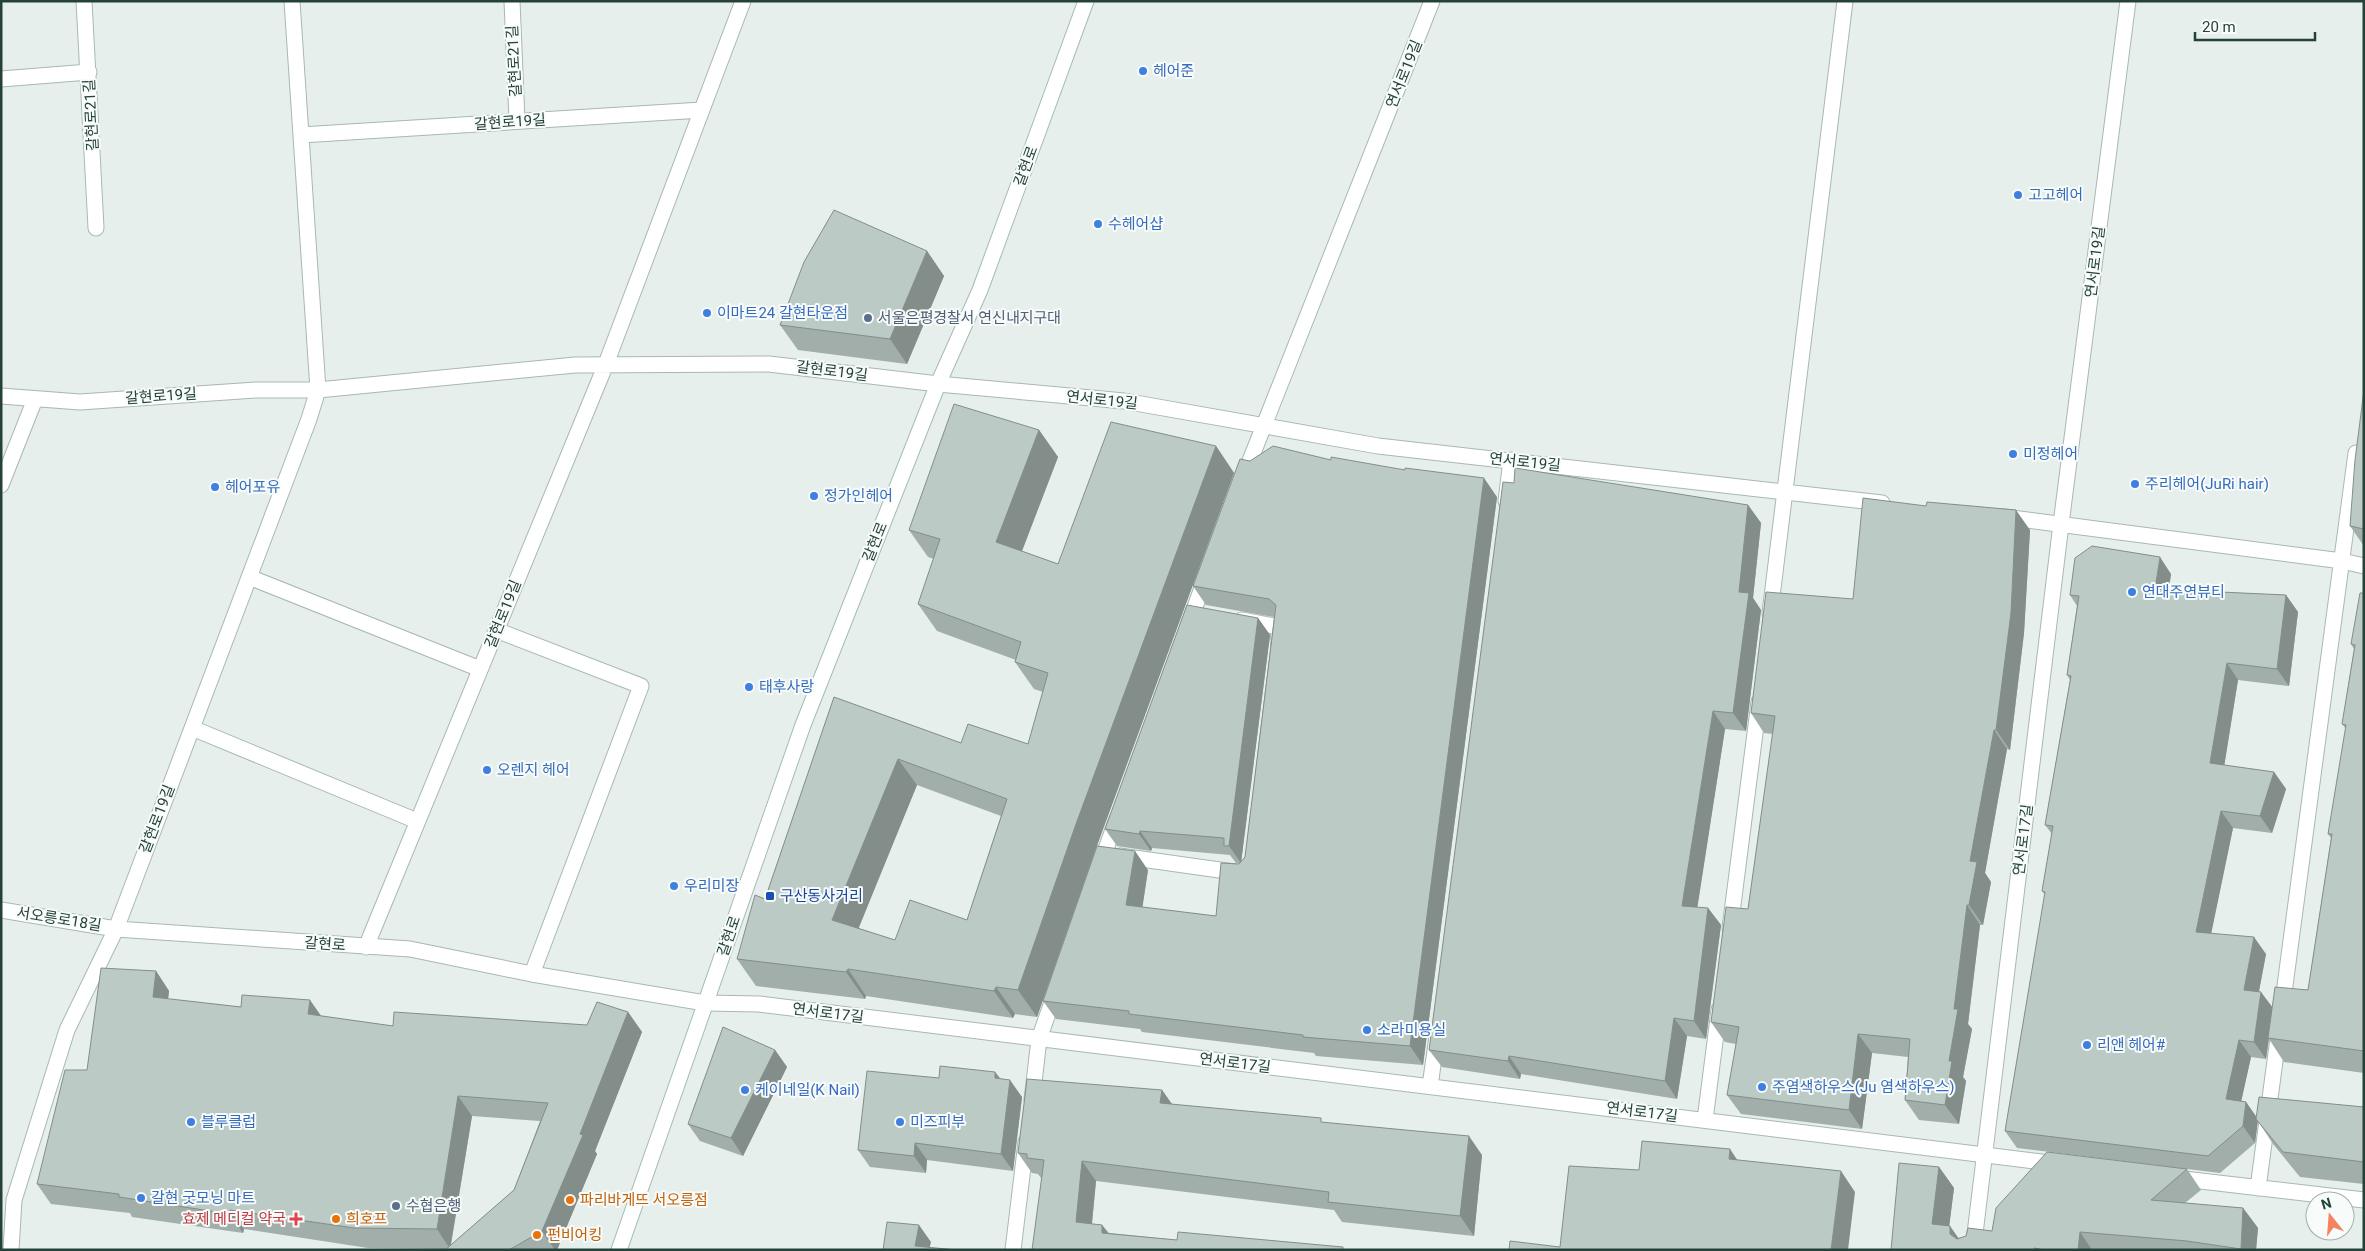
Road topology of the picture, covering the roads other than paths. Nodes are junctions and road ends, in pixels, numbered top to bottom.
1 (84, 1) edge
2 (292, 1) edge
3 (512, 1) edge
4 (743, 1) edge
5 (1086, 1) edge
6 (1432, 1) edge
7 (1845, 1) edge
8 (2128, 1) edge
9 (89, 72) junction
10 (1, 79) edge
11 (702, 110) junction
12 (517, 121) junction
13 (301, 135) junction
14 (96, 228) dead end
15 (606, 364) junction
16 (938, 384) junction
17 (318, 390) junction
18 (1, 396) edge
19 (35, 399) junction
20 (1265, 425) junction
21 (2359, 437) edge
22 (1511, 460) junction
23 (1, 485) edge
24 (1786, 492) junction
25 (1236, 495) edge
26 (1894, 504) edge
27 (1992, 516) edge
28 (1504, 519) edge
29 (2061, 524) junction
30 (2342, 561) junction
31 (2364, 566) edge
32 (1210, 567) edge
33 (249, 577) junction
34 (1194, 612) junction
35 (1213, 615) edge
36 (1232, 618) edge
37 (1768, 629) edge
38 (496, 630) junction
39 (1183, 640) edge
40 (1276, 657) edge
41 (480, 670) junction
42 (1760, 688) edge
43 (192, 728) junction
44 (1121, 807) edge
45 (417, 821) junction
46 (1104, 854) junction
47 (1250, 869) edge
48 (1094, 881) edge
49 (1, 910) edge
50 (116, 929) junction
51 (1728, 943) edge
52 (366, 947) junction
53 (532, 974) junction
54 (1062, 974) edge
55 (1721, 992) edge
56 (705, 1003) junction
57 (1439, 1018) edge
58 (1039, 1039) junction
59 (1430, 1086) junction
60 (1705, 1120) junction
61 (1986, 1156) junction
62 (2074, 1166) edge
63 (2161, 1176) edge
64 (2258, 1188) junction
65 (2364, 1200) edge
66 (11, 1250) edge
67 (619, 1250) edge
68 (1013, 1250) edge
69 (1974, 1250) edge

1 - 9 street, 갈현로21길
2 - 13 street
3 - 12 street, 갈현로21길
4 - 11 street
5 - 16 street, 갈현로
6 - 20 street, 연서로19길
7 - 24 street
8 - 29 street, 연서로19길
9 - 10 street
9 - 14 street, 갈현로21길
11 - 12 street, 갈현로19길
11 - 15 street, 갈현로19길
12 - 13 street, 갈현로19길
13 - 17 street, 갈현로19길
15 - 16 street, 갈현로19길
15 - 17 street, 갈현로19길
15 - 38 street, 갈현로19길
16 - 20 street, 연서로19길
16 - 56 street, 갈현로
17 - 19 street, 갈현로19길
17 - 33 street, 갈현로19길
18 - 19 street, 갈현로19길
19 - 23 street
20 - 22 street, 연서로19길
20 - 25 street
21 - 30 street
22 - 24 street, 연서로19길
22 - 28 street
24 - 26 street, 연서로19길
24 - 37 street
27 - 29 street
29 - 30 street
29 - 61 street, 연서로17길
30 - 31 street
30 - 64 street
32 - 34 street
33 - 41 street
33 - 43 street, 갈현로19길
34 - 35 street
34 - 39 street
36 - 40 street
38 - 41 street, 갈현로19길
38 - 53 street
41 - 45 street, 갈현로19길
42 - 51 street
43 - 45 street
43 - 50 street, 갈현로19길
44 - 46 street
45 - 52 street, 갈현로19길
46 - 47 street
46 - 48 street
49 - 50 street, 서오릉로18길
50 - 52 street, 갈현로
50 - 66 street, 갈현로19길
52 - 53 street, 갈현로
53 - 56 street, 갈현로
54 - 58 street
55 - 60 street
56 - 58 street, 연서로17길
56 - 67 street, 갈현로
57 - 59 street
58 - 59 street, 연서로17길
58 - 68 street
59 - 60 street, 연서로17길
60 - 61 street, 연서로17길
61 - 62 street, 연서로17길
61 - 69 street
63 - 64 street
64 - 65 street

